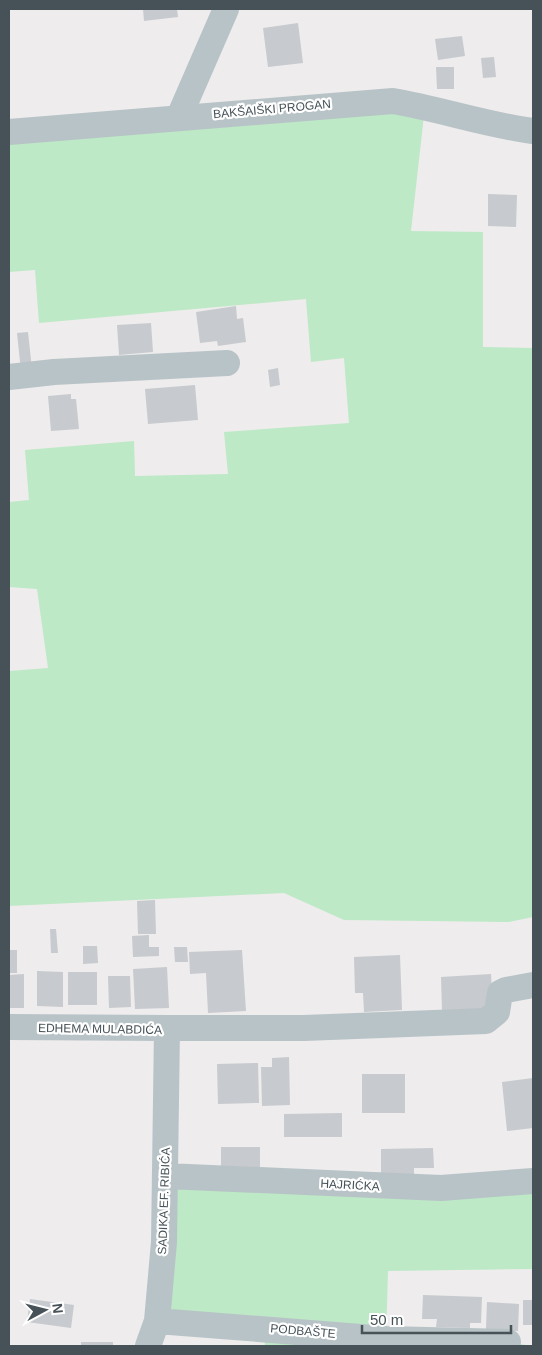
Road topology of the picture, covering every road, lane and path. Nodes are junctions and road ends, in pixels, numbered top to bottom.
1 (226, 9) edge
2 (179, 117) junction
3 (533, 131) edge
4 (9, 132) edge
5 (227, 363) dead end
6 (9, 377) edge
7 (533, 984) edge
8 (9, 1027) edge
9 (167, 1028) junction
10 (167, 1054) joint
11 (166, 1176) junction
12 (533, 1181) edge
13 (157, 1321) junction
14 (508, 1342) dead end
15 (148, 1346) edge

1 - 2 street
2 - 3 street, BAKŠAIŠKI PROGAN
2 - 4 street, BAKŠAIŠKI PROGAN
5 - 6 street
7 - 9 street
8 - 9 street, EDHEMA MULABDIĆA
9 - 10 street, EDHEMA MULABDIĆA
10 - 11 street, SADIKA EF. RIBIĆA
11 - 12 street, HAJRIĆKA
11 - 13 street, SADIKA EF. RIBIĆA
13 - 14 street, PODBAŠTE
13 - 15 street, SADIKA EF. RIBIĆA

